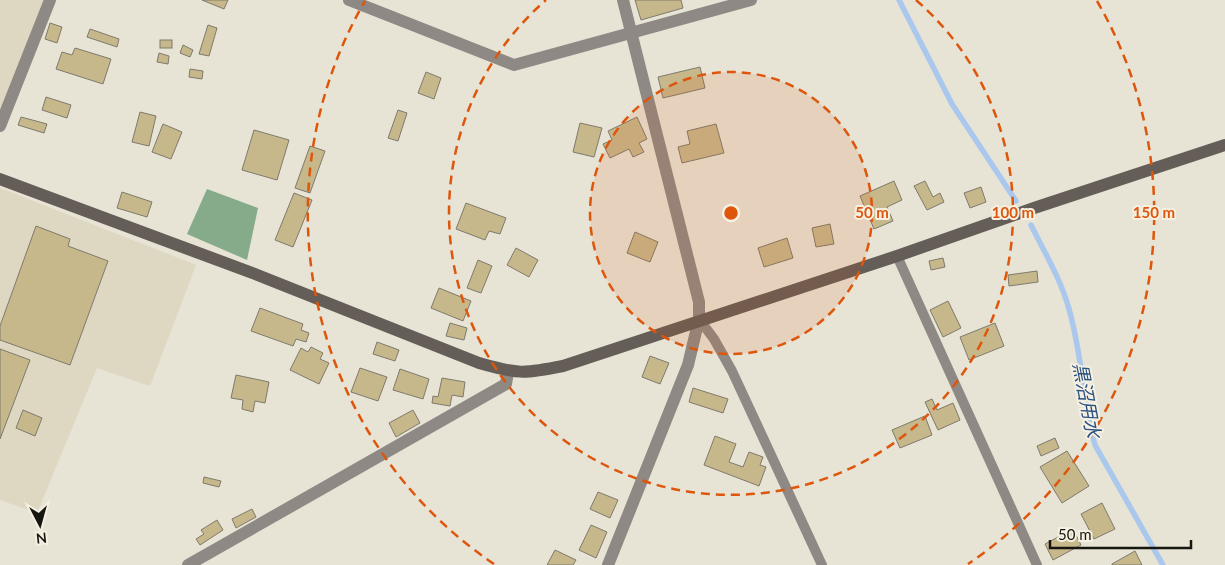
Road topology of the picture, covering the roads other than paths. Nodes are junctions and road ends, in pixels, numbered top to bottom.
1 (50, 0) edge
2 (349, 0) edge
3 (623, 0) edge
4 (751, 0) edge
5 (630, 33) junction
6 (0, 126) edge
7 (1225, 145) edge
8 (0, 179) edge
9 (897, 256) junction
10 (699, 319) junction
11 (508, 372) junction
12 (188, 565) edge
13 (608, 565) edge
14 (822, 565) edge
15 (1037, 565) edge

1 - 6 street
2 - 5 street
3 - 5 street
4 - 5 street
5 - 10 street
7 - 9 street
8 - 11 street
9 - 10 street
9 - 15 lane
10 - 11 street
10 - 13 street
10 - 14 lane
11 - 12 street

